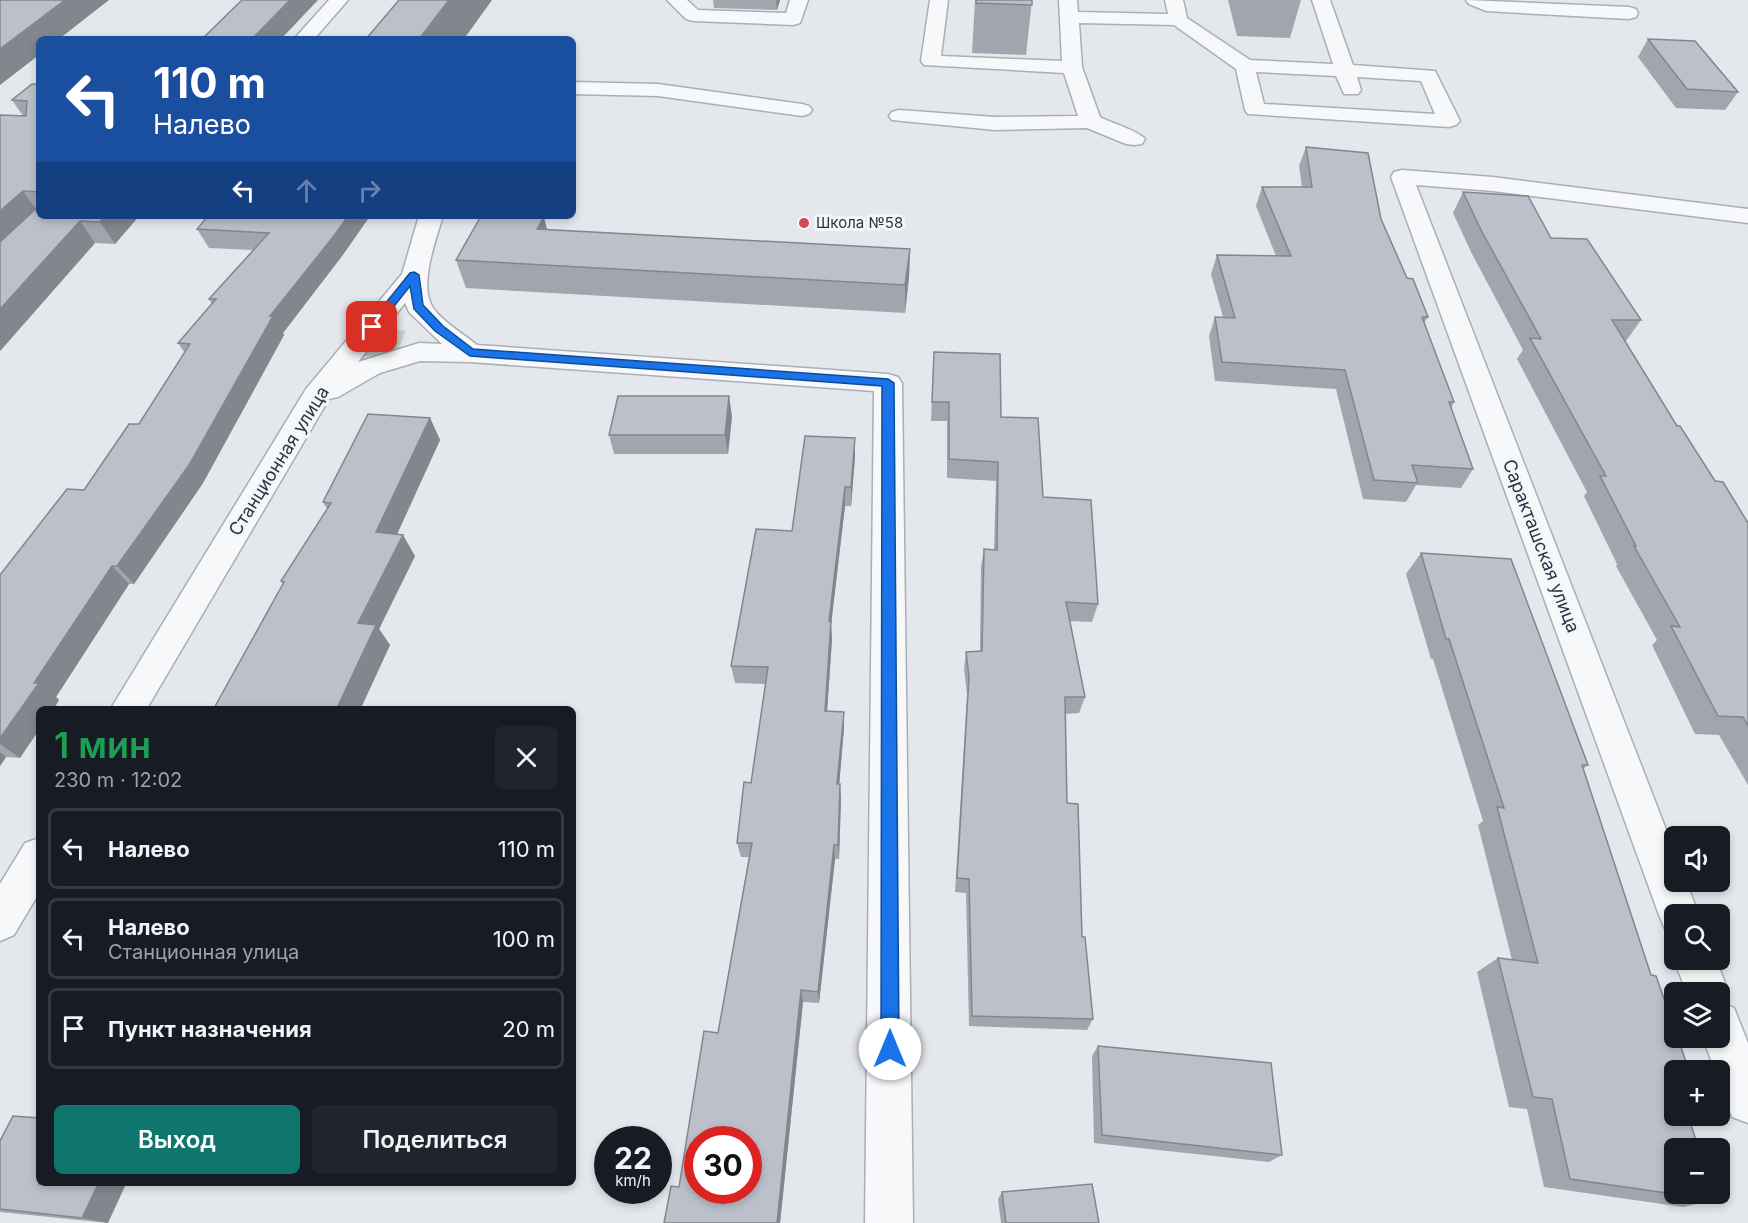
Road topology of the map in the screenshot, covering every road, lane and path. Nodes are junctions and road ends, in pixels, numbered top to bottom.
1 (339, 0) edge
2 (676, 0) edge
3 (799, 0) edge
4 (939, 0) edge
5 (1174, 0) edge
6 (1322, 0) edge
7 (1475, 0) edge
8 (1069, 8) edge
9 (1629, 13) dead end
10 (1178, 20) junction
11 (307, 36) edge
12 (1245, 66) junction
13 (1072, 67) junction
14 (1345, 71) junction
15 (576, 88) edge
16 (802, 110) dead end
17 (899, 116) dead end
18 (1359, 116) junction
19 (1091, 121) junction
20 (1134, 139) dead end
21 (1748, 216) edge
22 (430, 219) edge
23 (414, 275) junction
24 (470, 352) junction
25 (316, 396) junction
26 (129, 706) edge
27 (36, 861) edge
28 (1674, 904) edge
29 (0, 921) edge
30 (1728, 1048) edge
31 (1748, 1101) edge
32 (889, 1223) edge

1 - 11 street
2 - 3 street
4 - 13 street
5 - 10 street
6 - 14 street
7 - 9 street
8 - 10 street
8 - 13 street
10 - 12 street
12 - 14 street
12 - 18 street
13 - 19 street
14 - 18 street
14 - 18 street
15 - 16 street
17 - 19 street
19 - 20 street
21 - 28 street, Саракташская улица
22 - 23 street, Станционная улица
23 - 24 street
23 - 25 street, Станционная улица
24 - 25 street
24 - 32 street
25 - 26 street, Станционная улица
27 - 29 street
30 - 31 street

